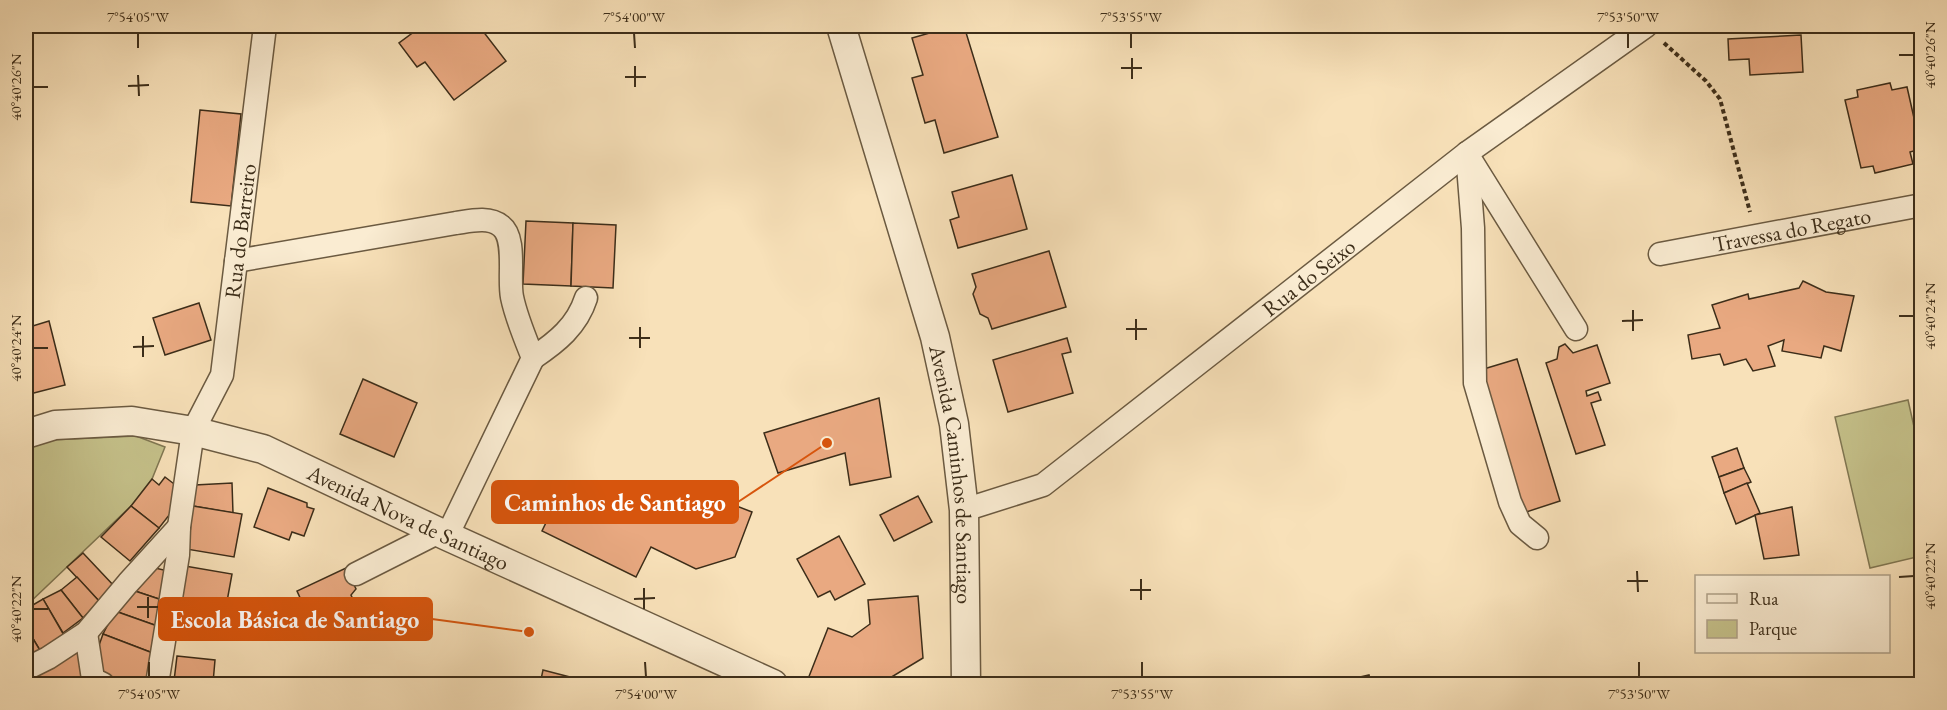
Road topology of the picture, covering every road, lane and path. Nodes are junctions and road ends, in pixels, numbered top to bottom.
1 (265, 26) edge
2 (842, 26) edge
3 (1646, 26) edge
4 (1467, 153) junction
5 (1922, 205) edge
6 (1756, 236) junction
7 (1660, 254) dead end
8 (236, 261) junction
9 (586, 298) dead end
10 (1576, 329) dead end
11 (533, 358) junction
12 (193, 431) junction
13 (26, 434) edge
14 (964, 510) junction
15 (179, 527) junction
16 (443, 534) junction
17 (1537, 538) dead end
18 (356, 573) dead end
19 (86, 633) junction
20 (26, 669) edge
21 (102, 684) edge
22 (157, 684) edge
23 (773, 684) edge
24 (966, 684) edge

1 - 8 street, Rua do Barreiro
2 - 14 street, Avenida Caminhos de Santiago
3 - 4 street, Rua do Seixo
3 - 6 path
4 - 10 street
4 - 14 street, Rua do Seixo
4 - 17 street
5 - 6 street, Travessa do Regato
6 - 7 street, Travessa do Regato
8 - 11 street
8 - 12 street, Rua do Barreiro
9 - 11 street
11 - 16 street
12 - 13 street, Avenida Nova de Santiago
12 - 15 street, Rua do Barreiro
12 - 16 street, Avenida Nova de Santiago
14 - 24 street, Avenida Caminhos de Santiago
15 - 19 street
15 - 22 street, Rua do Barreiro
16 - 18 street
16 - 23 street, Avenida Nova de Santiago
19 - 20 street
19 - 21 street

